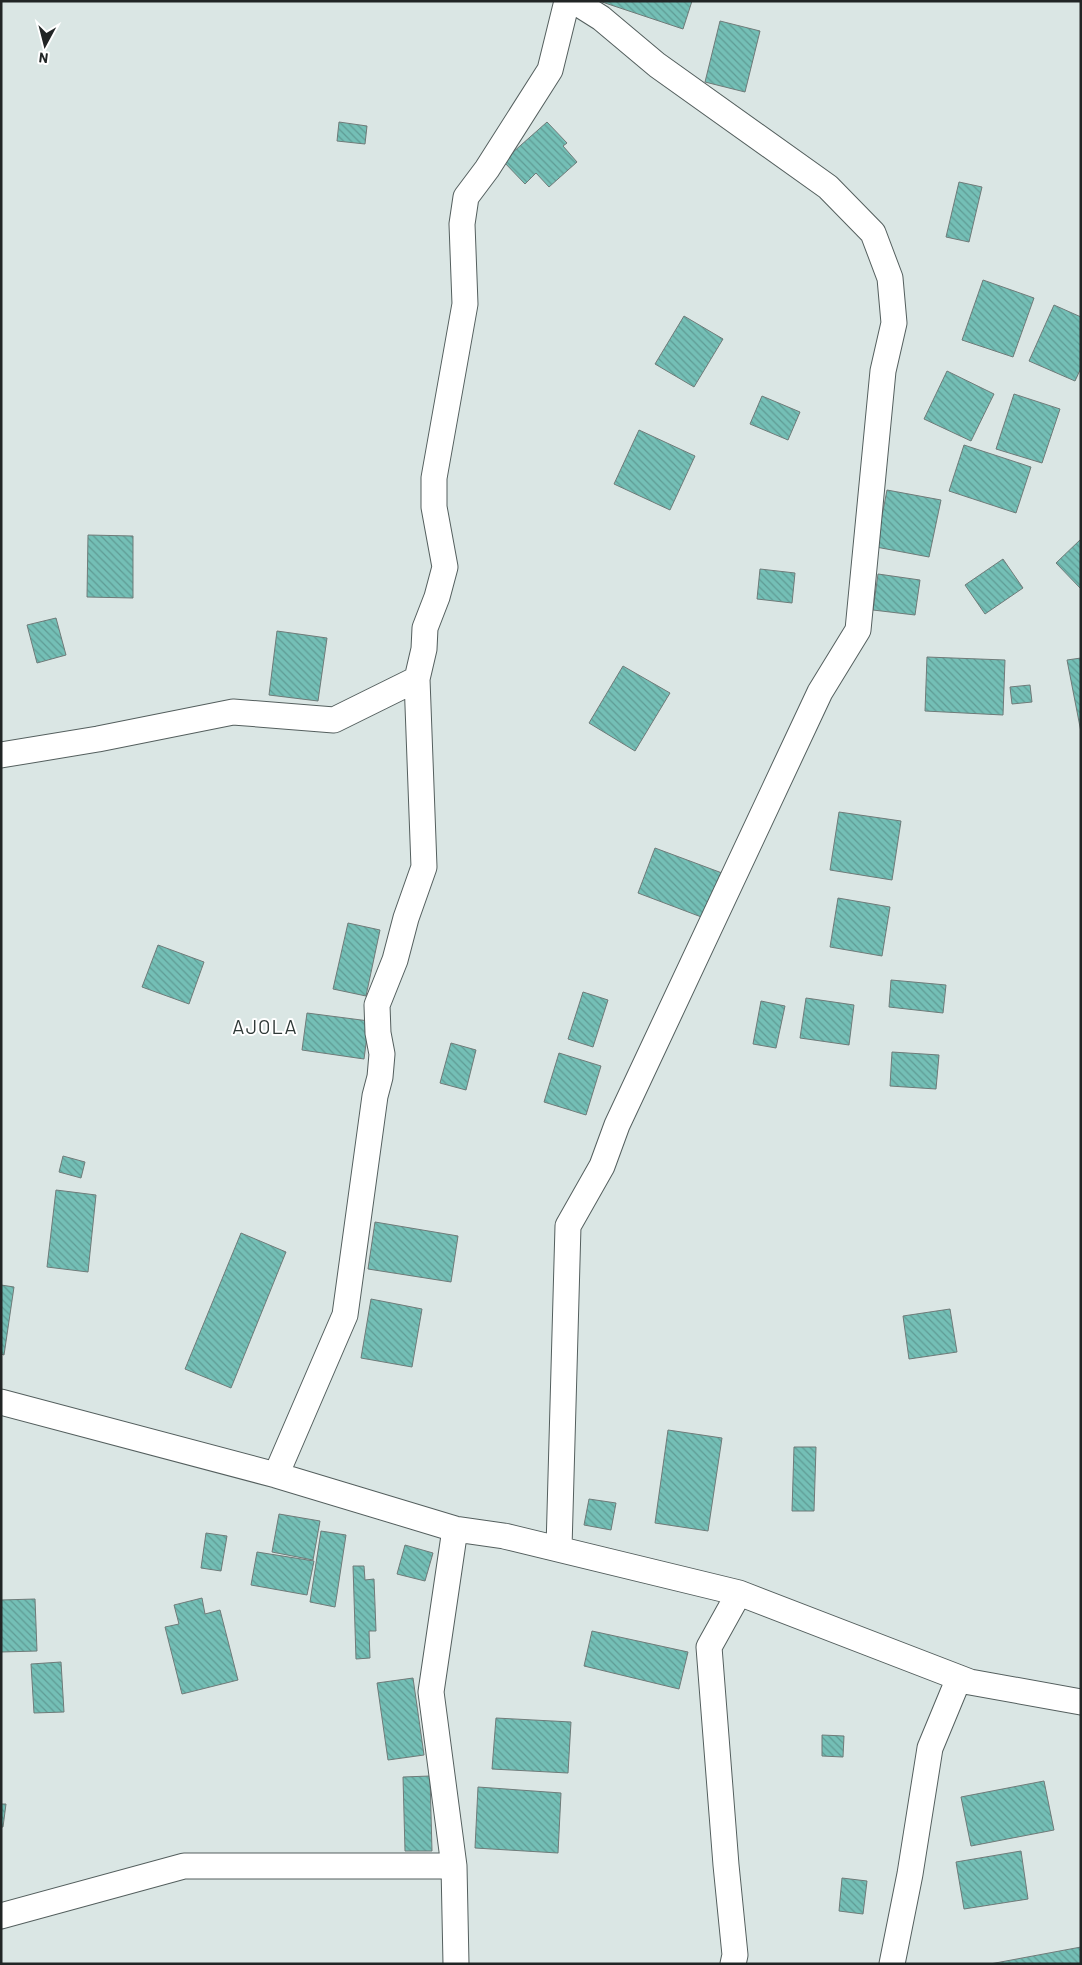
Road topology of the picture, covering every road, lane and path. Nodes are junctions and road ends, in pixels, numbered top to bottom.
1 (567, 1) edge
2 (574, 1) edge
3 (417, 679) junction
4 (1, 755) edge
5 (1, 1402) edge
6 (276, 1475) junction
7 (455, 1529) junction
8 (559, 1548) junction
9 (739, 1594) junction
10 (959, 1678) junction
11 (1081, 1702) edge
12 (454, 1866) junction
13 (1, 1916) edge
14 (456, 1964) edge
15 (734, 1964) edge
16 (892, 1964) edge

1 - 3 street
2 - 8 street
3 - 4 street
3 - 6 street
5 - 6 street
6 - 7 street
7 - 8 street
7 - 12 street
8 - 9 street
9 - 10 street
9 - 15 street
10 - 11 street
10 - 16 street
12 - 13 street
12 - 14 street

